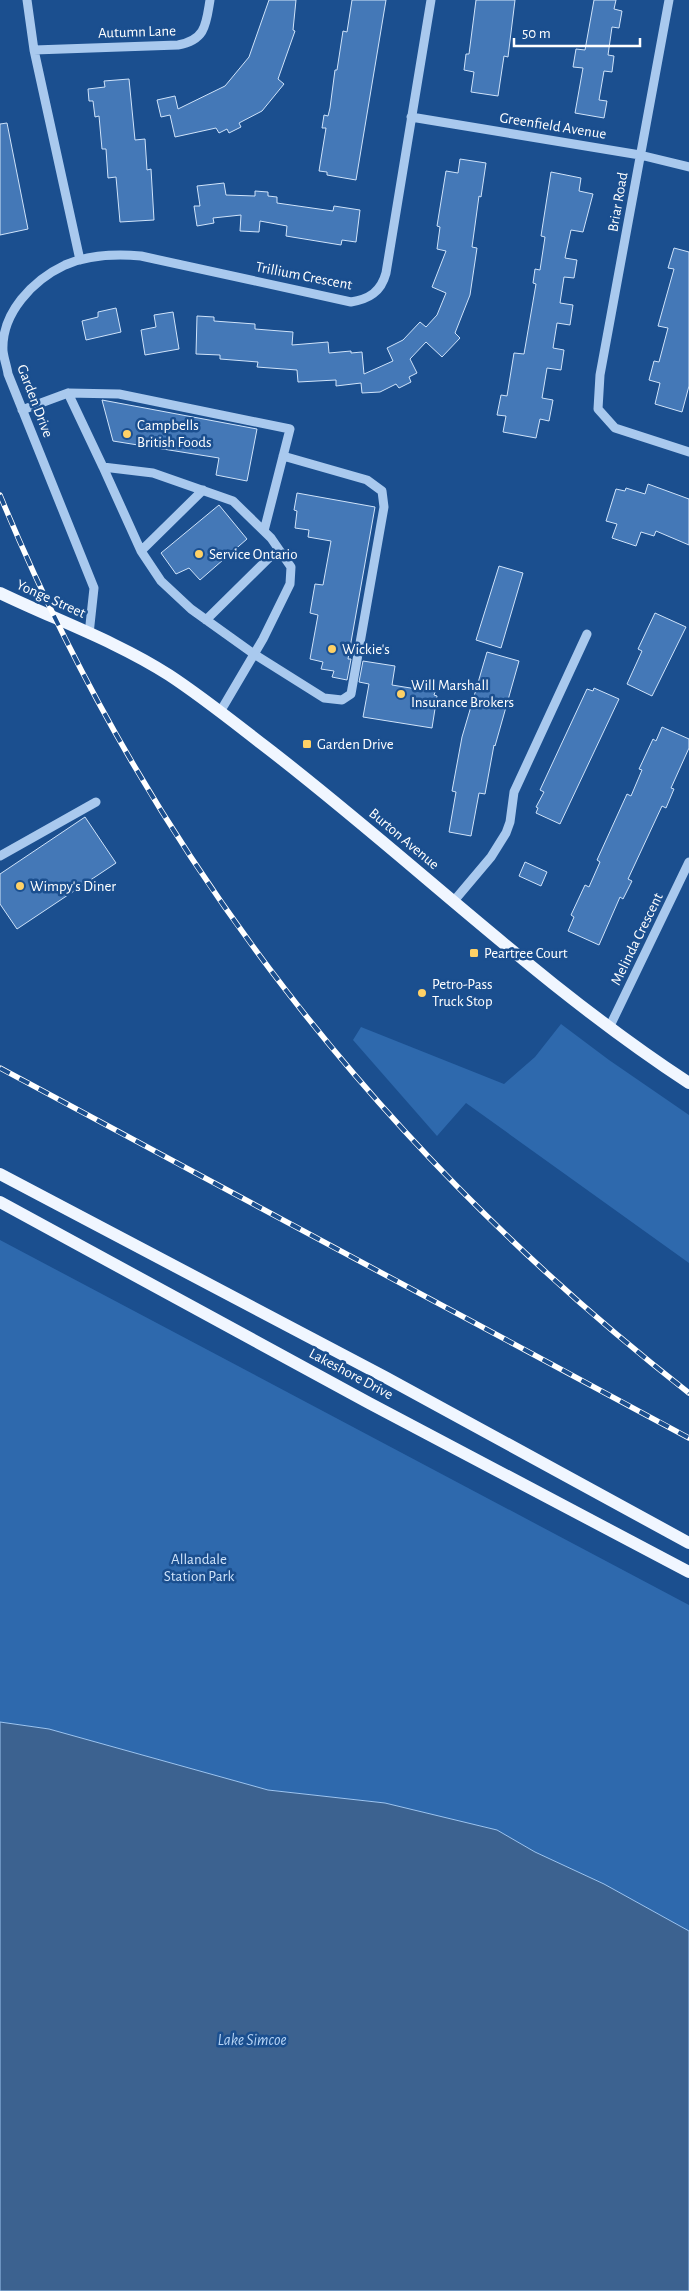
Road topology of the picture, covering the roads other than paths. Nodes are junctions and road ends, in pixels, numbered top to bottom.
1 (27, 0) edge
2 (210, 0) edge
3 (431, 0) edge
4 (669, 0) edge
5 (34, 50) junction
6 (411, 117) junction
7 (640, 155) junction
8 (689, 167) edge
9 (80, 260) junction
10 (68, 393) junction
11 (22, 410) junction
12 (689, 452) edge
13 (283, 456) junction
14 (103, 467) junction
15 (203, 490) junction
16 (264, 532) junction
17 (278, 549) junction
18 (141, 552) junction
19 (0, 593) edge
20 (206, 620) junction
21 (89, 634) junction
22 (587, 634) dead end
23 (254, 654) junction
24 (220, 712) junction
25 (96, 802) dead end
26 (0, 856) edge
27 (689, 862) edge
28 (453, 902) junction
29 (609, 1028) junction
30 (689, 1083) edge
31 (0, 1174) edge
32 (0, 1202) edge
33 (689, 1543) edge
34 (689, 1572) edge

1 - 5 street
2 - 5 street, Autumn Lane
3 - 6 street, Trillium Crescent
4 - 7 street, Briar Road
5 - 9 street
6 - 7 street, Greenfield Avenue
6 - 9 street, Trillium Crescent
7 - 8 street, Greenfield Avenue
7 - 12 street, Briar Road
9 - 11 street, Garden Drive
10 - 11 street
10 - 13 street
10 - 14 street
11 - 21 street, Garden Drive
13 - 16 street
13 - 23 street
14 - 15 street
14 - 18 street
15 - 16 street
15 - 18 street
16 - 17 street
17 - 20 street
17 - 23 street
18 - 20 street
19 - 21 main road, Yonge Street
20 - 23 street
21 - 24 main road, Burton Avenue
22 - 28 street
23 - 24 street
24 - 28 main road, Burton Avenue
25 - 26 street
27 - 29 street, Melinda Crescent
28 - 29 main road, Burton Avenue
29 - 30 main road, Burton Avenue
31 - 33 main road, Lakeshore Drive
32 - 34 main road, Lakeshore Drive

